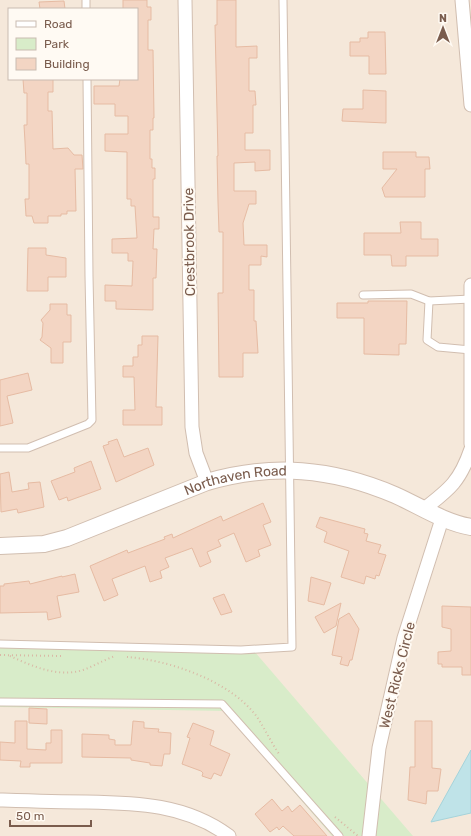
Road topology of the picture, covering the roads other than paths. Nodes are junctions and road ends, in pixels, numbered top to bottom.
1 (185, 0) edge
2 (283, 0) edge
3 (462, 0) edge
4 (87, 80) edge
5 (471, 105) edge
6 (471, 285) edge
7 (363, 296) dead end
8 (471, 299) edge
9 (429, 301) junction
10 (471, 350) edge
11 (471, 444) edge
12 (0, 448) edge
13 (471, 449) edge
14 (289, 470) junction
15 (207, 482) junction
16 (424, 510) junction
17 (442, 519) junction
18 (471, 527) edge
19 (0, 546) edge
20 (0, 644) edge
21 (0, 702) edge
22 (0, 800) edge
23 (228, 836) edge
24 (339, 836) edge
25 (369, 836) edge

1 - 15 street, Crestbrook Drive
2 - 14 lane
3 - 5 street
4 - 12 lane
6 - 8 street
7 - 9 lane
8 - 9 lane
8 - 10 street
9 - 10 lane
10 - 11 street
13 - 16 street
14 - 15 street, Northaven Road
14 - 16 street, Northaven Road
14 - 20 lane
15 - 19 street, Northaven Road
16 - 17 street, Northaven Road
17 - 18 street, Northaven Road
17 - 25 street, West Ricks Circle
21 - 24 lane
22 - 23 street

